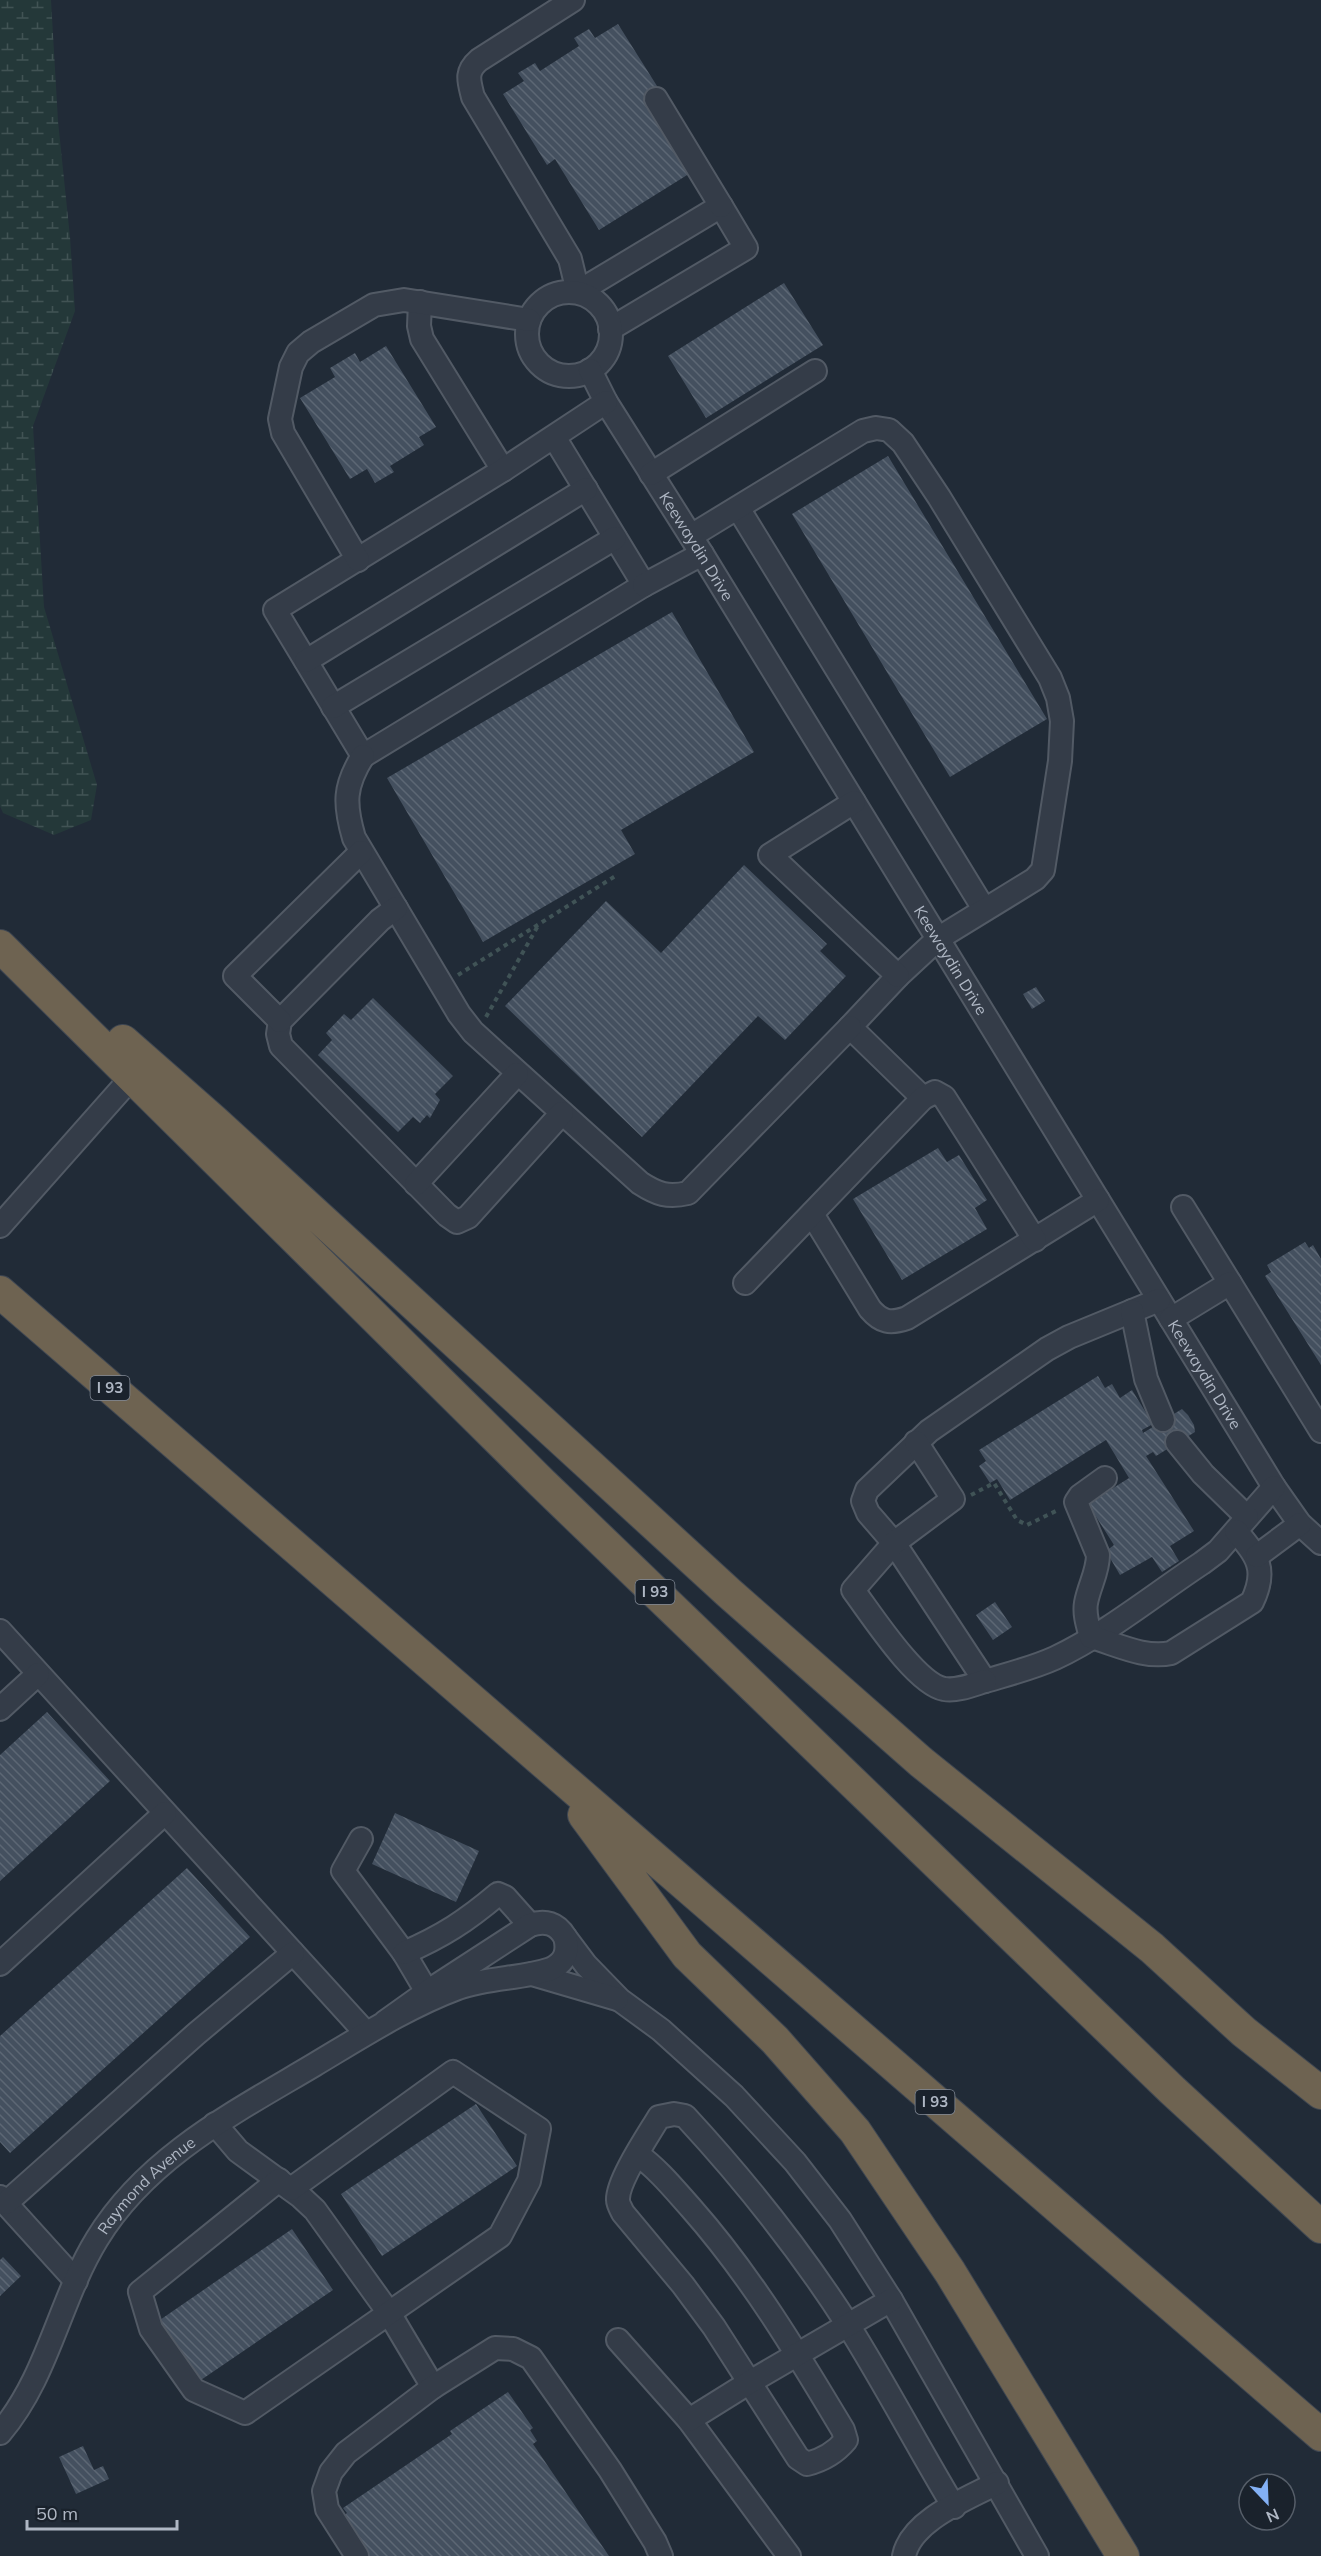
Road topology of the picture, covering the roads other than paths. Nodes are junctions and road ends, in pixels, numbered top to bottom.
1 (573, 0) edge
2 (656, 99) dead end
3 (721, 206) junction
4 (578, 292) junction
5 (420, 302) junction
6 (529, 320) junction
7 (610, 329) junction
8 (590, 370) junction
9 (815, 371) dead end
10 (606, 402) junction
11 (554, 437) junction
12 (503, 470) junction
13 (651, 474) junction
14 (586, 489) junction
15 (738, 507) junction
16 (615, 538) junction
17 (697, 545) junction
18 (358, 560) junction
19 (644, 585) junction
20 (306, 661) junction
21 (333, 707) junction
22 (363, 756) junction
23 (854, 802) junction
24 (361, 852) junction
25 (396, 908) junction
26 (984, 909) junction
27 (0, 932) edge
28 (939, 938) junction
29 (0, 946) edge
30 (898, 976) junction
31 (280, 1021) junction
32 (850, 1027) junction
33 (517, 1074) junction
34 (132, 1077) junction
35 (923, 1098) junction
36 (562, 1113) junction
37 (416, 1184) junction
38 (1098, 1200) junction
39 (1183, 1207) dead end
40 (812, 1214) junction
41 (0, 1226) edge
42 (1035, 1240) junction
43 (745, 1283) dead end
44 (1230, 1283) junction
45 (0, 1292) edge
46 (1159, 1300) junction
47 (1132, 1311) junction
48 (1171, 1319) junction
49 (1163, 1420) dead end
50 (1321, 1431) edge
51 (916, 1442) junction
52 (1177, 1442) dead end
53 (1105, 1478) dead end
54 (1274, 1487) junction
55 (1242, 1524) junction
56 (1300, 1524) junction
57 (1320, 1542) edge
58 (894, 1543) junction
59 (1257, 1556) junction
60 (0, 1631) edge
61 (1091, 1637) junction
62 (38, 1674) junction
63 (985, 1681) junction
64 (0, 1709) edge
65 (549, 1768) junction
66 (165, 1813) junction
67 (361, 1839) dead end
68 (530, 1926) junction
69 (565, 1937) junction
70 (1152, 1948) junction
71 (293, 1953) junction
72 (404, 1953) junction
73 (0, 1964) edge
74 (532, 1974) junction
75 (427, 1992) junction
76 (620, 2000) junction
77 (376, 2028) junction
78 (1321, 2067) edge
79 (1321, 2092) edge
80 (215, 2124) junction
81 (637, 2154) junction
82 (285, 2185) junction
83 (3, 2200) edge
84 (1321, 2227) edge
85 (76, 2281) junction
86 (891, 2300) junction
87 (389, 2313) junction
88 (848, 2325) junction
89 (618, 2340) dead end
90 (797, 2354) junction
91 (750, 2382) junction
92 (433, 2387) junction
93 (689, 2420) junction
94 (0, 2433) edge
95 (1321, 2435) edge
96 (997, 2483) junction
97 (954, 2507) junction
98 (357, 2556) edge
99 (661, 2556) edge
100 (789, 2556) edge
101 (904, 2556) edge
102 (1037, 2556) edge
103 (1123, 2556) edge

1 - 4 street
2 - 3 street
3 - 4 street
3 - 7 street
4 - 6 street
4 - 7 street
5 - 6 street
5 - 12 street
5 - 18 street
6 - 8 street
7 - 8 street
8 - 10 street, Keewaydin Drive
9 - 13 street
10 - 11 street
10 - 13 street, Keewaydin Drive
11 - 12 street
11 - 14 street
12 - 18 street
13 - 17 street, Keewaydin Drive
14 - 16 street
14 - 20 street
15 - 17 street
15 - 26 street
15 - 26 street
16 - 19 street
16 - 21 street
17 - 19 street
17 - 23 street, Keewaydin Drive
18 - 20 street
19 - 22 street
20 - 21 street
21 - 22 street
22 - 24 street
23 - 28 street, Keewaydin Drive
23 - 30 street
24 - 25 street
24 - 31 street
25 - 31 street
25 - 33 street
26 - 28 street
27 - 70 highway
28 - 30 street
28 - 38 street, Keewaydin Drive
29 - 34 highway, I 93
30 - 32 street
31 - 37 street
32 - 35 street
32 - 36 street
33 - 36 street
33 - 37 street
34 - 41 street
34 - 84 highway, I 93
35 - 40 street
35 - 42 street
36 - 37 street
38 - 42 street
38 - 46 street, Keewaydin Drive
39 - 44 street
40 - 42 street
40 - 43 street
44 - 48 street
44 - 50 street
45 - 65 highway, I 93
46 - 47 street
46 - 48 street, Keewaydin Drive
47 - 49 street
47 - 51 street
48 - 54 street, Keewaydin Drive
51 - 58 street
51 - 58 street
52 - 55 street
53 - 61 street
54 - 55 street
54 - 56 street, Keewaydin Drive
55 - 59 street
55 - 61 street
56 - 57 street, Keewaydin Drive
56 - 59 street
58 - 63 street
58 - 63 street
59 - 61 street
60 - 62 street
61 - 63 street
62 - 64 street
62 - 66 street
65 - 95 highway, I 93
65 - 103 highway
66 - 71 street
66 - 73 street
67 - 72 street
68 - 69 street
68 - 72 street
68 - 75 street, Raymond Avenue
69 - 74 street, Raymond Avenue
69 - 76 street
70 - 78 highway
70 - 79 highway
71 - 77 street
71 - 83 street
72 - 75 street
74 - 76 street
74 - 77 street, Raymond Avenue
75 - 77 street, Raymond Avenue
76 - 86 street
77 - 80 street, Raymond Avenue
80 - 82 street
80 - 85 street, Raymond Avenue
81 - 88 street
81 - 90 street
81 - 91 street
82 - 87 street
82 - 87 street
82 - 87 street
83 - 85 street
85 - 94 street, Raymond Avenue
86 - 88 street
86 - 96 street
87 - 92 street
88 - 90 street
88 - 97 street
89 - 93 street
90 - 91 street
90 - 91 street
91 - 93 street
92 - 98 street
92 - 99 street
93 - 100 street
96 - 97 street
96 - 102 street
97 - 101 street

